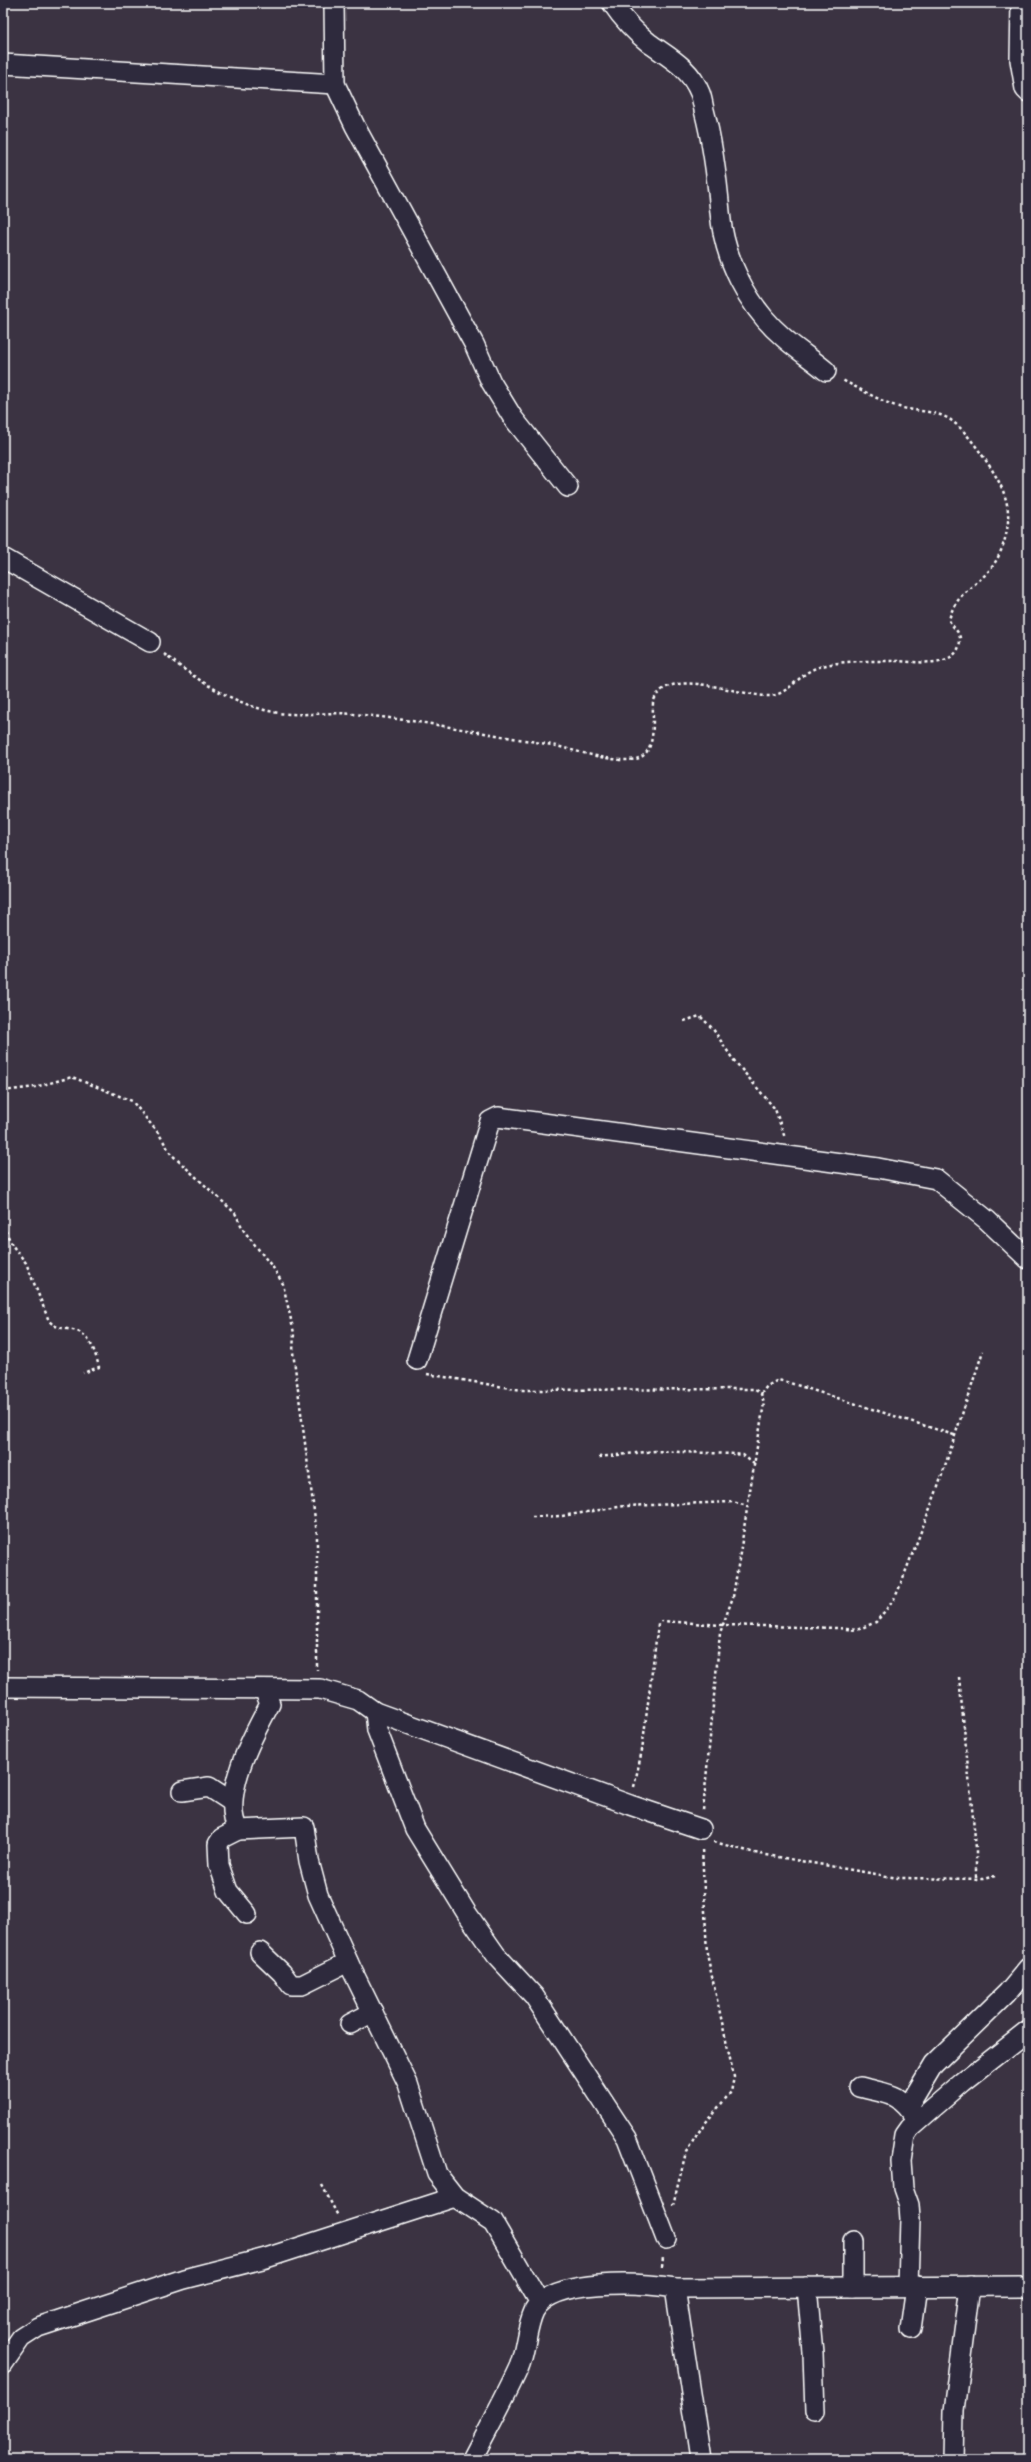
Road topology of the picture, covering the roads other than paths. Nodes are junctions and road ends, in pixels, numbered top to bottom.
1 (334, 3) edge
2 (612, 3) edge
3 (1021, 3) edge
4 (3, 64) edge
5 (335, 84) junction
6 (1028, 92) edge
7 (826, 371) road end
8 (568, 487) dead end
9 (3, 558) edge
10 (150, 642) road end
11 (1028, 1259) edge
12 (418, 1360) road end
13 (3, 1687) edge
14 (264, 1689) junction
15 (375, 1712) junction
16 (182, 1791) dead end
17 (232, 1802) junction
18 (238, 1830) junction
19 (701, 1834) road end
20 (247, 1914) dead end
21 (260, 1952) dead end
22 (348, 1962) junction
23 (1028, 1968) edge
24 (372, 2012) junction
25 (350, 2024) dead end
26 (1028, 2030) edge
27 (860, 2087) dead end
28 (913, 2114) junction
29 (455, 2197) junction
30 (666, 2239) road end
31 (853, 2241) dead end
32 (912, 2286) junction
33 (970, 2286) junction
34 (1028, 2286) edge
35 (806, 2287) junction
36 (853, 2287) junction
37 (674, 2288) junction
38 (540, 2303) junction
39 (911, 2329) dead end
40 (3, 2364) edge
41 (814, 2413) dead end
42 (472, 2459) edge
43 (701, 2459) edge
44 (953, 2459) edge

1 - 5 street
2 - 7 street
3 - 6 street
4 - 5 street
5 - 8 street
9 - 10 street
11 - 12 street
13 - 14 street
14 - 15 street
14 - 17 street
15 - 19 street
15 - 30 street
16 - 17 street
17 - 18 street
18 - 20 street
18 - 22 street
21 - 22 street
22 - 24 street
23 - 28 street
24 - 25 street
24 - 29 street
26 - 28 street
27 - 28 street
28 - 32 street
29 - 38 street
29 - 40 street
31 - 36 street
32 - 33 street
32 - 36 street
32 - 39 street
33 - 34 street
33 - 44 street
35 - 36 street
35 - 37 street
35 - 41 street
37 - 38 street
37 - 43 street
38 - 42 street

